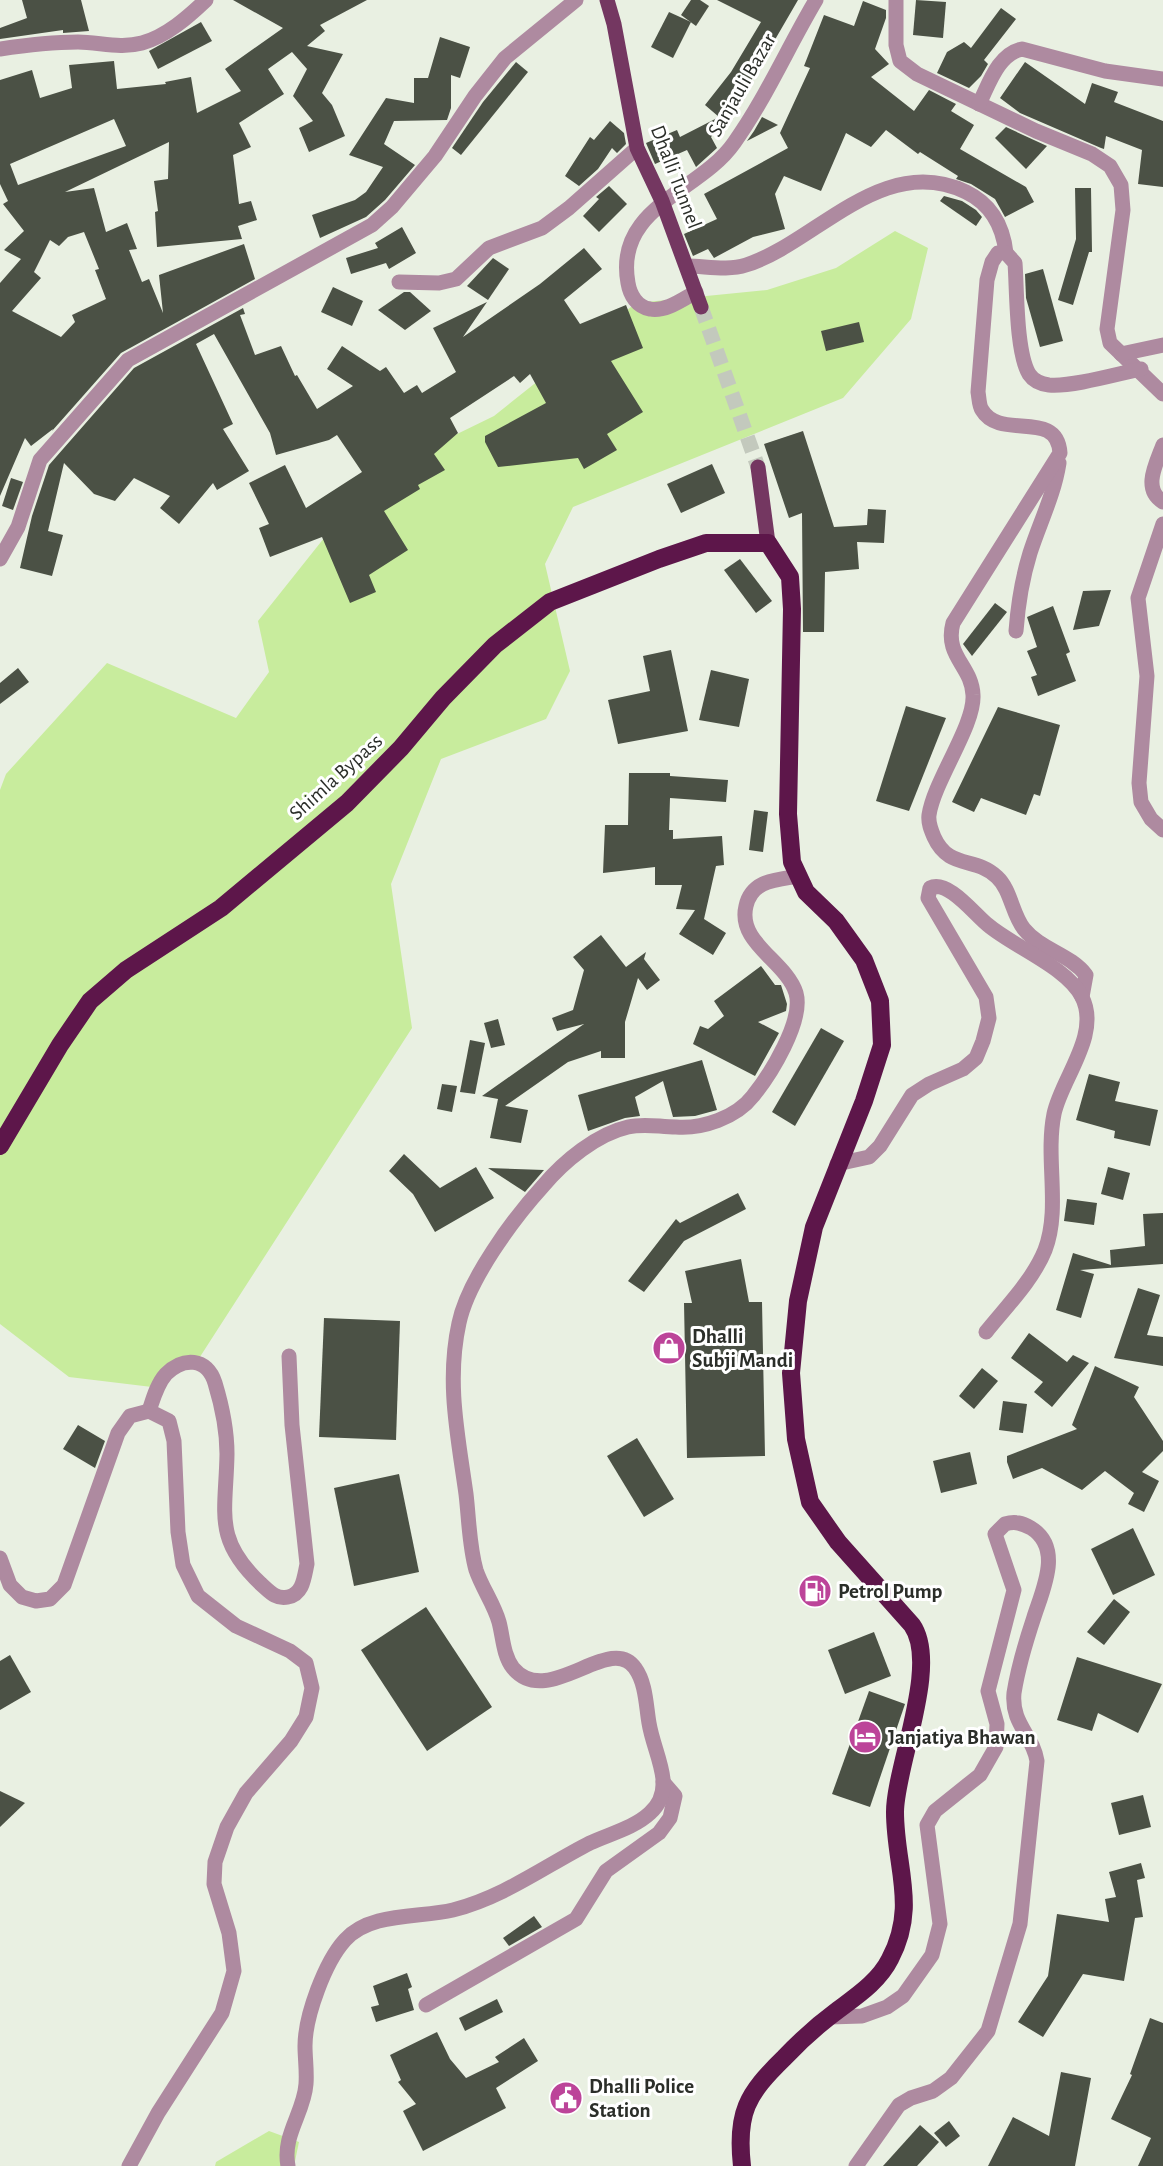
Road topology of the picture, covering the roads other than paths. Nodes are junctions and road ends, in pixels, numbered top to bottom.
1 (206, 0) edge
2 (576, 0) edge
3 (607, 0) edge
4 (816, 0) edge
5 (896, 0) edge
6 (0, 49) edge
7 (1163, 80) edge
8 (979, 104) junction
9 (637, 148) junction
10 (662, 201) junction
11 (1006, 253) junction
12 (687, 266) junction
13 (399, 282) dead end
14 (696, 292) junction
15 (701, 307) tunnel mouth
16 (1163, 345) edge
17 (1121, 354) junction
18 (1141, 369) junction
19 (1163, 394) edge
20 (1163, 445) edge
21 (1060, 453) junction
22 (758, 467) tunnel mouth
23 (1163, 502) edge
24 (1163, 524) edge
25 (768, 543) junction
26 (0, 559) edge
27 (1016, 631) dead end
28 (1163, 830) edge
29 (799, 876) junction
30 (1082, 997) junction
31 (0, 1146) edge
32 (837, 1164) junction
33 (986, 1332) dead end
34 (289, 1356) dead end
35 (149, 1412) junction
36 (0, 1558) edge
37 (663, 1782) junction
38 (426, 2005) dead end
39 (829, 2017) junction
40 (129, 2166) edge
41 (288, 2166) edge
42 (741, 2166) edge
43 (856, 2166) edge

1 - 6 street
2 - 26 street
3 - 9 main road, Dhalli Tunnel
4 - 10 street, Sanjauli Bazar
5 - 8 street
7 - 8 street
8 - 17 street
9 - 10 main road, Dhalli Tunnel
9 - 13 street
10 - 12 main road, Dhalli Tunnel
10 - 14 street, Sanjauli Bazar
11 - 12 street
11 - 18 street
11 - 21 street
12 - 14 main road, Dhalli Tunnel
14 - 15 main road, Dhalli Tunnel
16 - 17 street
17 - 18 street
18 - 19 street
20 - 23 street
21 - 27 street
21 - 30 street
22 - 25 main road
24 - 28 street
25 - 29 highway
25 - 31 highway, Shimla Bypass
29 - 32 highway
29 - 37 street
30 - 32 street
30 - 33 street
32 - 39 highway
34 - 35 street
35 - 36 street
35 - 40 street
37 - 38 street
37 - 41 street
39 - 42 highway
39 - 43 street

